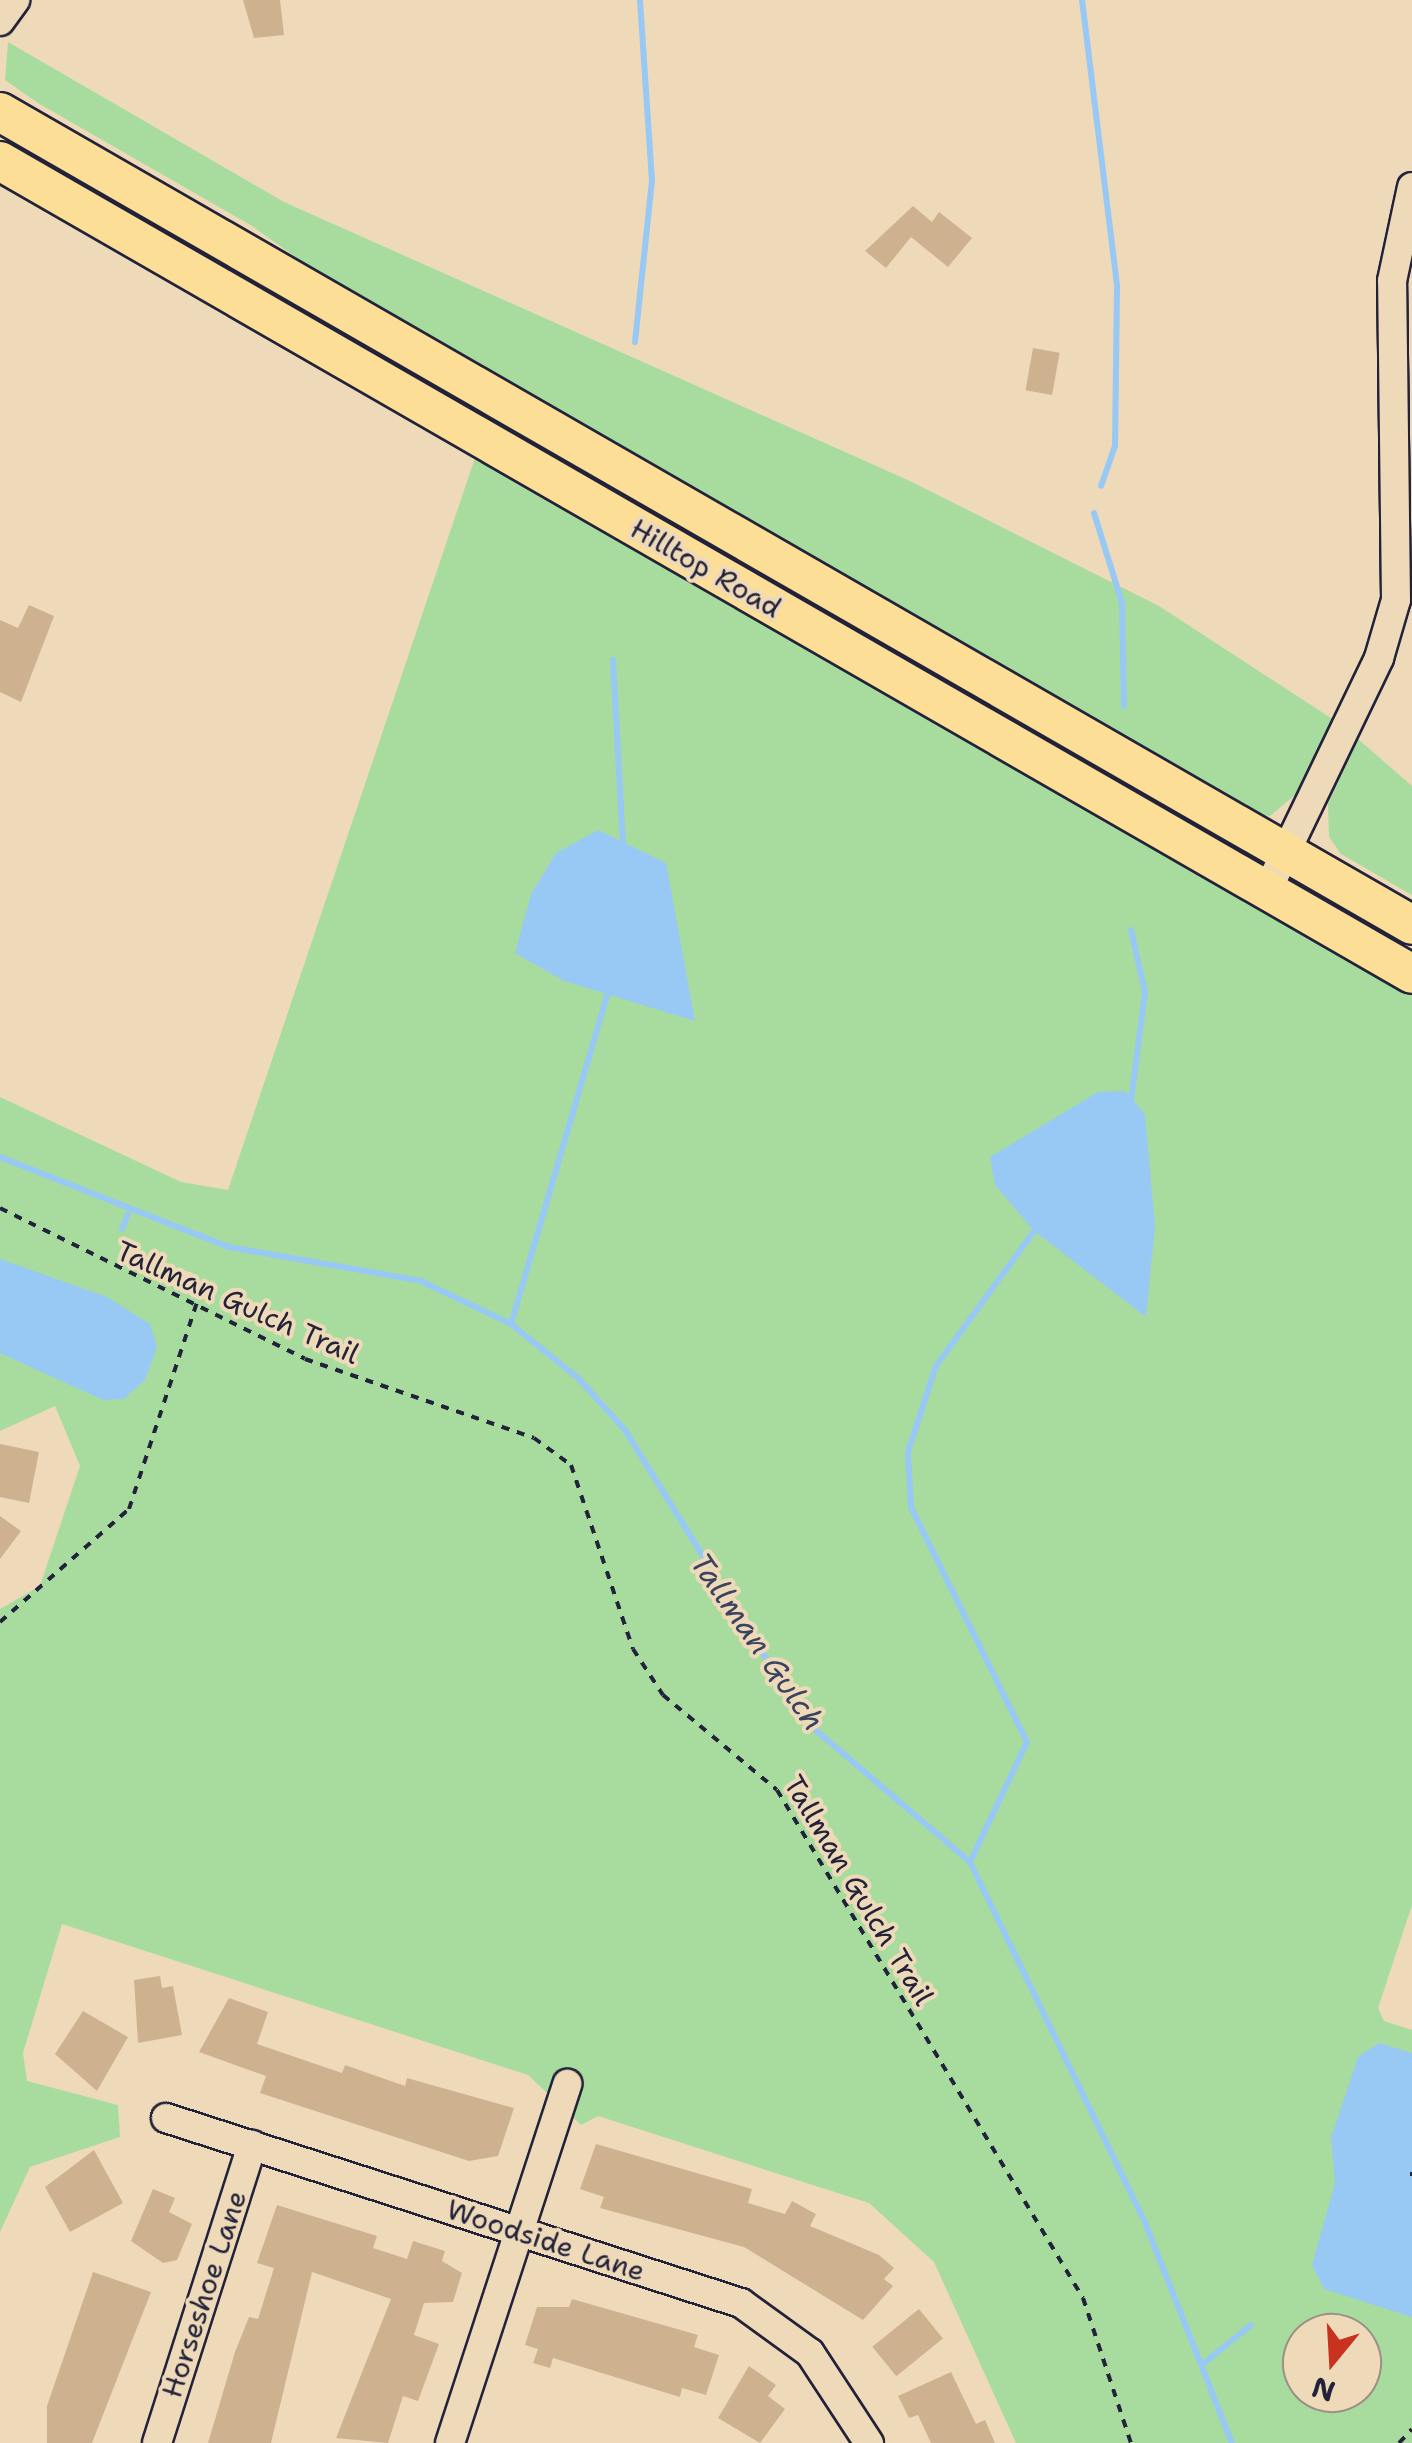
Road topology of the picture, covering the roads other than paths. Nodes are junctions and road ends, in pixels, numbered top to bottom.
1 (15, 0) edge
2 (0, 21) edge
3 (0, 112) edge
4 (0, 161) edge
5 (1412, 187) edge
6 (1288, 853) junction
7 (1267, 890) junction
8 (1412, 925) edge
9 (1412, 974) edge
10 (567, 2084) dead end
11 (166, 2118) dead end
12 (252, 2144) junction
13 (519, 2231) junction
14 (156, 2443) edge
15 (450, 2443) edge
16 (869, 2443) edge

1 - 2 street
3 - 6 main road, Hilltop Road
4 - 7 main road, Hilltop Road
5 - 6 street
6 - 7 street
6 - 8 main road, Hilltop Road
7 - 9 main road, Hilltop Road
10 - 13 street
11 - 12 street, Woodside Lane
12 - 13 street, Woodside Lane
12 - 14 street, Horseshoe Lane
13 - 15 street
13 - 16 street, Woodside Lane

